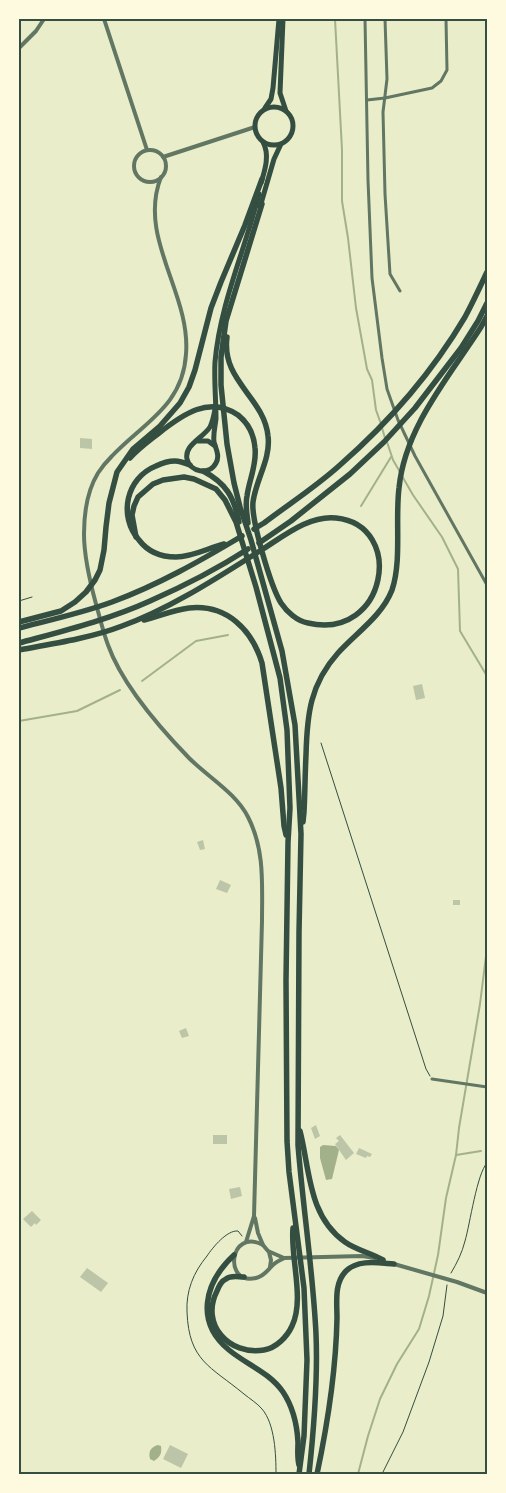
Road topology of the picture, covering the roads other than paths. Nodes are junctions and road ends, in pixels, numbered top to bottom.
1 (44, 19) edge
2 (104, 19) edge
3 (279, 19) edge
4 (283, 19) edge
5 (365, 19) edge
6 (385, 19) edge
7 (446, 19) edge
8 (19, 48) edge
9 (385, 98) junction
10 (367, 100) junction
11 (264, 109) junction
12 (286, 112) junction
13 (255, 127) junction
14 (263, 142) junction
15 (281, 144) junction
16 (147, 150) junction
17 (163, 157) junction
18 (161, 177) junction
19 (262, 179) junction
20 (148, 182) junction
21 (156, 192) junction
22 (262, 204) joint
23 (250, 237) junction
24 (487, 272) edge
25 (400, 291) dead end
26 (487, 303) edge
27 (487, 316) edge
28 (215, 409) junction
29 (197, 441) junction
30 (216, 447) junction
31 (190, 465) junction
32 (203, 471) junction
33 (112, 490) junction
34 (136, 537) junction
35 (251, 540) junction
36 (233, 541) junction
37 (244, 548) junction
38 (487, 585) edge
39 (19, 622) edge
40 (130, 623) junction
41 (19, 628) edge
42 (19, 643) edge
43 (19, 650) edge
44 (301, 834) junction
45 (288, 842) junction
46 (432, 1078) road end
47 (485, 1087) edge
48 (487, 1119) edge
49 (298, 1122) junction
50 (487, 1127) edge
51 (254, 1216) junction
52 (294, 1216) junction
53 (246, 1242) junction
54 (263, 1245) junction
55 (268, 1251) junction
56 (234, 1255) junction
57 (287, 1258) junction
58 (383, 1260) junction
59 (394, 1264) junction
60 (269, 1269) junction
61 (244, 1277) junction
62 (487, 1293) edge
63 (300, 1471) edge
64 (309, 1474) edge
65 (317, 1474) edge

1 - 8 street
2 - 16 street
3 - 11 main road
4 - 12 main road
5 - 10 street
6 - 9 street
7 - 9 street
9 - 10 street
9 - 25 street
10 - 38 street
11 - 12 main road
11 - 13 main road
12 - 15 main road
13 - 14 main road
13 - 17 street
14 - 15 main road
14 - 19 main road
15 - 22 main road
16 - 17 street
16 - 20 street
17 - 18 street
18 - 20 street
18 - 21 street
19 - 23 main road
19 - 33 highway
20 - 21 street
21 - 51 street
22 - 23 highway
23 - 28 main road
23 - 35 highway
23 - 40 highway
24 - 36 highway
26 - 42 highway
27 - 44 highway
28 - 29 main road
28 - 30 main road
29 - 30 main road
29 - 31 main road
30 - 32 main road
31 - 32 main road
31 - 34 highway
32 - 37 highway
33 - 35 highway
33 - 39 highway
34 - 36 highway
34 - 37 highway
35 - 44 highway
36 - 41 highway
37 - 45 highway
40 - 43 highway
40 - 45 highway
44 - 49 highway
45 - 52 highway
46 - 47 street
48 - 50 street
49 - 58 highway
49 - 64 highway
51 - 53 street
51 - 54 street
52 - 61 highway
52 - 63 highway
53 - 54 street
53 - 56 street
54 - 55 street
55 - 57 street
55 - 60 street
56 - 61 street
56 - 63 highway
57 - 58 street
57 - 60 street
58 - 59 street
59 - 62 street
59 - 65 highway
60 - 61 street

